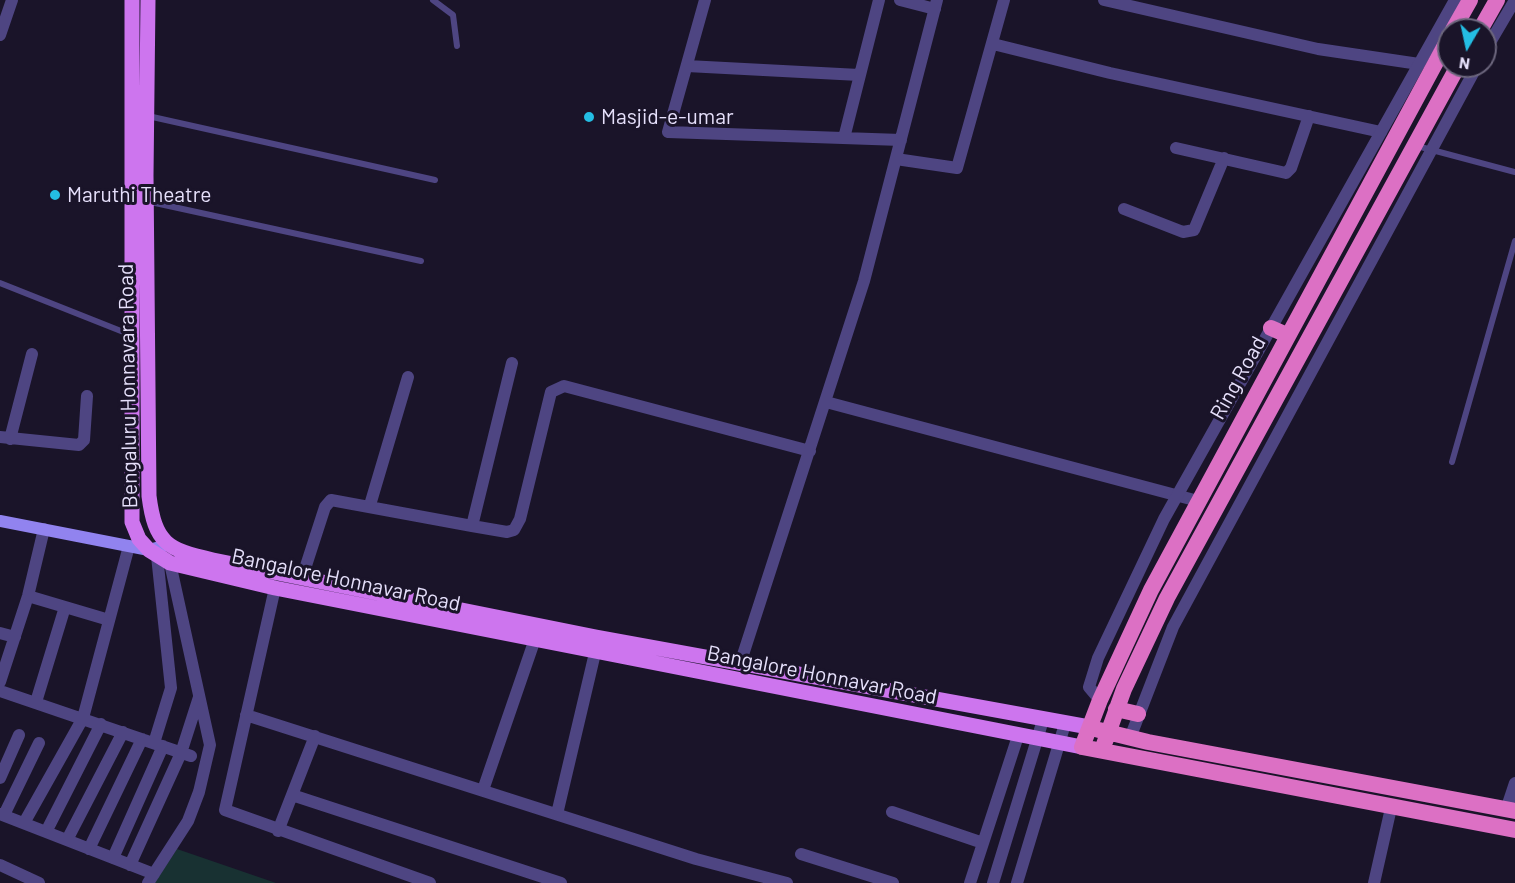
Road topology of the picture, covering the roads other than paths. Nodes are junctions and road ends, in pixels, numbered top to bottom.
1 (12, 0) edge
2 (132, 0) edge
3 (148, 0) edge
4 (433, 0) edge
5 (705, 0) edge
6 (879, 0) edge
7 (900, 0) edge
8 (1004, 0) edge
9 (1104, 0) edge
10 (1455, 0) edge
11 (1470, 0) edge
12 (1497, 0) edge
13 (1515, 0) edge
14 (936, 5) edge
15 (1460, 18) edge
16 (1487, 18) edge
17 (1497, 31) edge
18 (0, 35) edge
19 (993, 44) junction
20 (457, 46) dead end
21 (1437, 56) edge
22 (1419, 64) junction
23 (687, 66) junction
24 (859, 75) junction
25 (1453, 78) edge
26 (1469, 78) edge
27 (147, 116) junction
28 (1309, 116) junction
29 (1398, 116) junction
30 (1381, 132) junction
31 (844, 138) junction
32 (901, 140) junction
33 (1423, 147) junction
34 (1176, 148) dead end
35 (1224, 158) junction
36 (896, 159) junction
37 (1515, 172) edge
38 (435, 180) dead end
39 (146, 201) junction
40 (1124, 209) dead end
41 (1515, 241) edge
42 (138, 247) junction
43 (421, 261) dead end
44 (0, 283) edge
45 (1271, 328) junction
46 (131, 335) junction
47 (1287, 335) junction
48 (32, 354) dead end
49 (512, 363) dead end
50 (408, 376) dead end
51 (87, 396) dead end
52 (826, 402) junction
53 (5, 438) edge
54 (810, 452) junction
55 (1452, 462) dead end
56 (1177, 494) junction
57 (1198, 501) junction
58 (370, 506) junction
59 (0, 520) edge
60 (472, 526) junction
61 (44, 529) junction
62 (129, 546) junction
63 (161, 553) junction
64 (1192, 570) junction
65 (302, 578) junction
66 (275, 588) junction
67 (28, 596) junction
68 (65, 607) junction
69 (109, 620) junction
70 (0, 633) edge
71 (15, 637) junction
72 (535, 639) junction
73 (595, 653) junction
74 (740, 664) junction
75 (0, 682) edge
76 (0, 691) edge
77 (199, 697) junction
78 (1100, 700) junction
79 (36, 702) junction
80 (1116, 709) junction
81 (1138, 714) junction
82 (246, 715) junction
83 (83, 718) junction
84 (1043, 720) junction
85 (101, 724) junction
86 (1065, 724) junction
87 (1089, 727) junction
88 (123, 732) junction
89 (1108, 732) junction
90 (19, 735) dead end
91 (315, 736) junction
92 (1018, 736) junction
93 (1130, 738) junction
94 (1037, 739) junction
95 (1060, 742) junction
96 (39, 743) dead end
97 (153, 743) junction
98 (1082, 747) junction
99 (1102, 750) junction
100 (186, 755) junction
101 (0, 778) edge
102 (1515, 783) edge
103 (483, 790) junction
104 (292, 795) junction
105 (1391, 808) junction
106 (1511, 811) edge
107 (892, 812) dead end
108 (2, 814) edge
109 (557, 814) junction
110 (24, 823) junction
111 (1515, 830) edge
112 (278, 831) junction
113 (46, 832) junction
114 (67, 840) junction
115 (983, 843) junction
116 (89, 849) junction
117 (801, 854) dead end
118 (113, 858) junction
119 (0, 865) edge
120 (130, 865) junction
121 (151, 879) edge
122 (39, 883) edge
123 (430, 883) edge
124 (561, 883) edge
125 (787, 883) edge
126 (893, 883) edge
127 (970, 883) edge
128 (993, 883) edge
129 (1017, 883) edge
130 (1374, 883) edge

1 - 18 street
2 - 42 main road
3 - 27 main road, Bengaluru Honnavara Road
4 - 20 lane
5 - 23 street
6 - 24 street
7 - 14 street
8 - 19 street
9 - 22 street
10 - 22 street
11 - 15 highway
12 - 16 highway
13 - 17 street
14 - 32 street
19 - 28 street
19 - 36 street
21 - 29 highway, Ring Road
22 - 29 street
23 - 24 street
23 - 31 street
24 - 31 street
25 - 33 highway, Ring Road
26 - 33 street
27 - 38 lane
27 - 39 main road, Bengaluru Honnavara Road
28 - 30 street
28 - 35 street
29 - 30 street
29 - 47 highway, Ring Road
30 - 45 street
31 - 32 street
32 - 36 street
33 - 37 lane
33 - 64 highway, Ring Road
34 - 35 street
35 - 40 street
36 - 52 street
39 - 42 main road, Bengaluru Honnavara Road
39 - 43 lane
41 - 55 lane
42 - 46 main road
42 - 63 main road, Bengaluru Honnavara Road
44 - 46 lane
45 - 47 highway
45 - 56 street
46 - 63 main road
47 - 57 highway, Ring Road
48 - 53 street
49 - 60 street
50 - 58 street
51 - 53 street
52 - 54 street
52 - 56 street
54 - 60 street
54 - 74 street
56 - 57 street
56 - 78 street
57 - 78 highway, Ring Road
58 - 60 street
58 - 65 street
59 - 61 main road
61 - 62 main road
61 - 67 street
62 - 63 main road
62 - 69 street
63 - 65 main road
63 - 66 main road, Bangalore Honnavar Road
63 - 77 street
63 - 97 street
64 - 80 highway, Ring Road
64 - 81 street
65 - 74 main road
66 - 72 main road, Bangalore Honnavar Road
66 - 82 street
67 - 68 street
67 - 71 street
68 - 69 street
68 - 79 street
69 - 83 street
70 - 71 street
71 - 75 street
72 - 73 main road, Bangalore Honnavar Road
72 - 103 street
73 - 92 main road, Bangalore Honnavar Road
73 - 109 street
74 - 84 main road
76 - 79 street
77 - 100 street
77 - 121 street
78 - 87 highway, Ring Road
79 - 83 street
80 - 81 highway
80 - 89 highway, Ring Road
81 - 93 street
82 - 91 street
82 - 112 street
83 - 85 street
83 - 110 street
84 - 86 main road
84 - 94 street
85 - 88 street
85 - 113 street
86 - 87 main road
86 - 95 street
87 - 89 highway
87 - 98 highway, Ring Road
88 - 97 street
88 - 114 street
89 - 93 highway
89 - 99 highway, Ring Road
90 - 101 street
91 - 103 street
91 - 104 street
92 - 94 main road, Bangalore Honnavar Road
92 - 115 street
93 - 106 highway
94 - 95 main road, Bangalore Honnavar Road
94 - 128 street
95 - 98 main road, Bangalore Honnavar Road
95 - 129 street
96 - 108 street
97 - 100 street
97 - 116 street
97 - 118 street
98 - 99 highway
99 - 105 highway
100 - 120 street
102 - 106 street
103 - 109 street
104 - 112 street
104 - 124 street
105 - 111 highway
105 - 130 street
107 - 115 street
108 - 110 street
109 - 125 street
110 - 113 street
112 - 123 street
113 - 114 street
114 - 116 street
115 - 127 street
116 - 118 street
117 - 126 street
118 - 120 street
119 - 122 street
120 - 121 street

